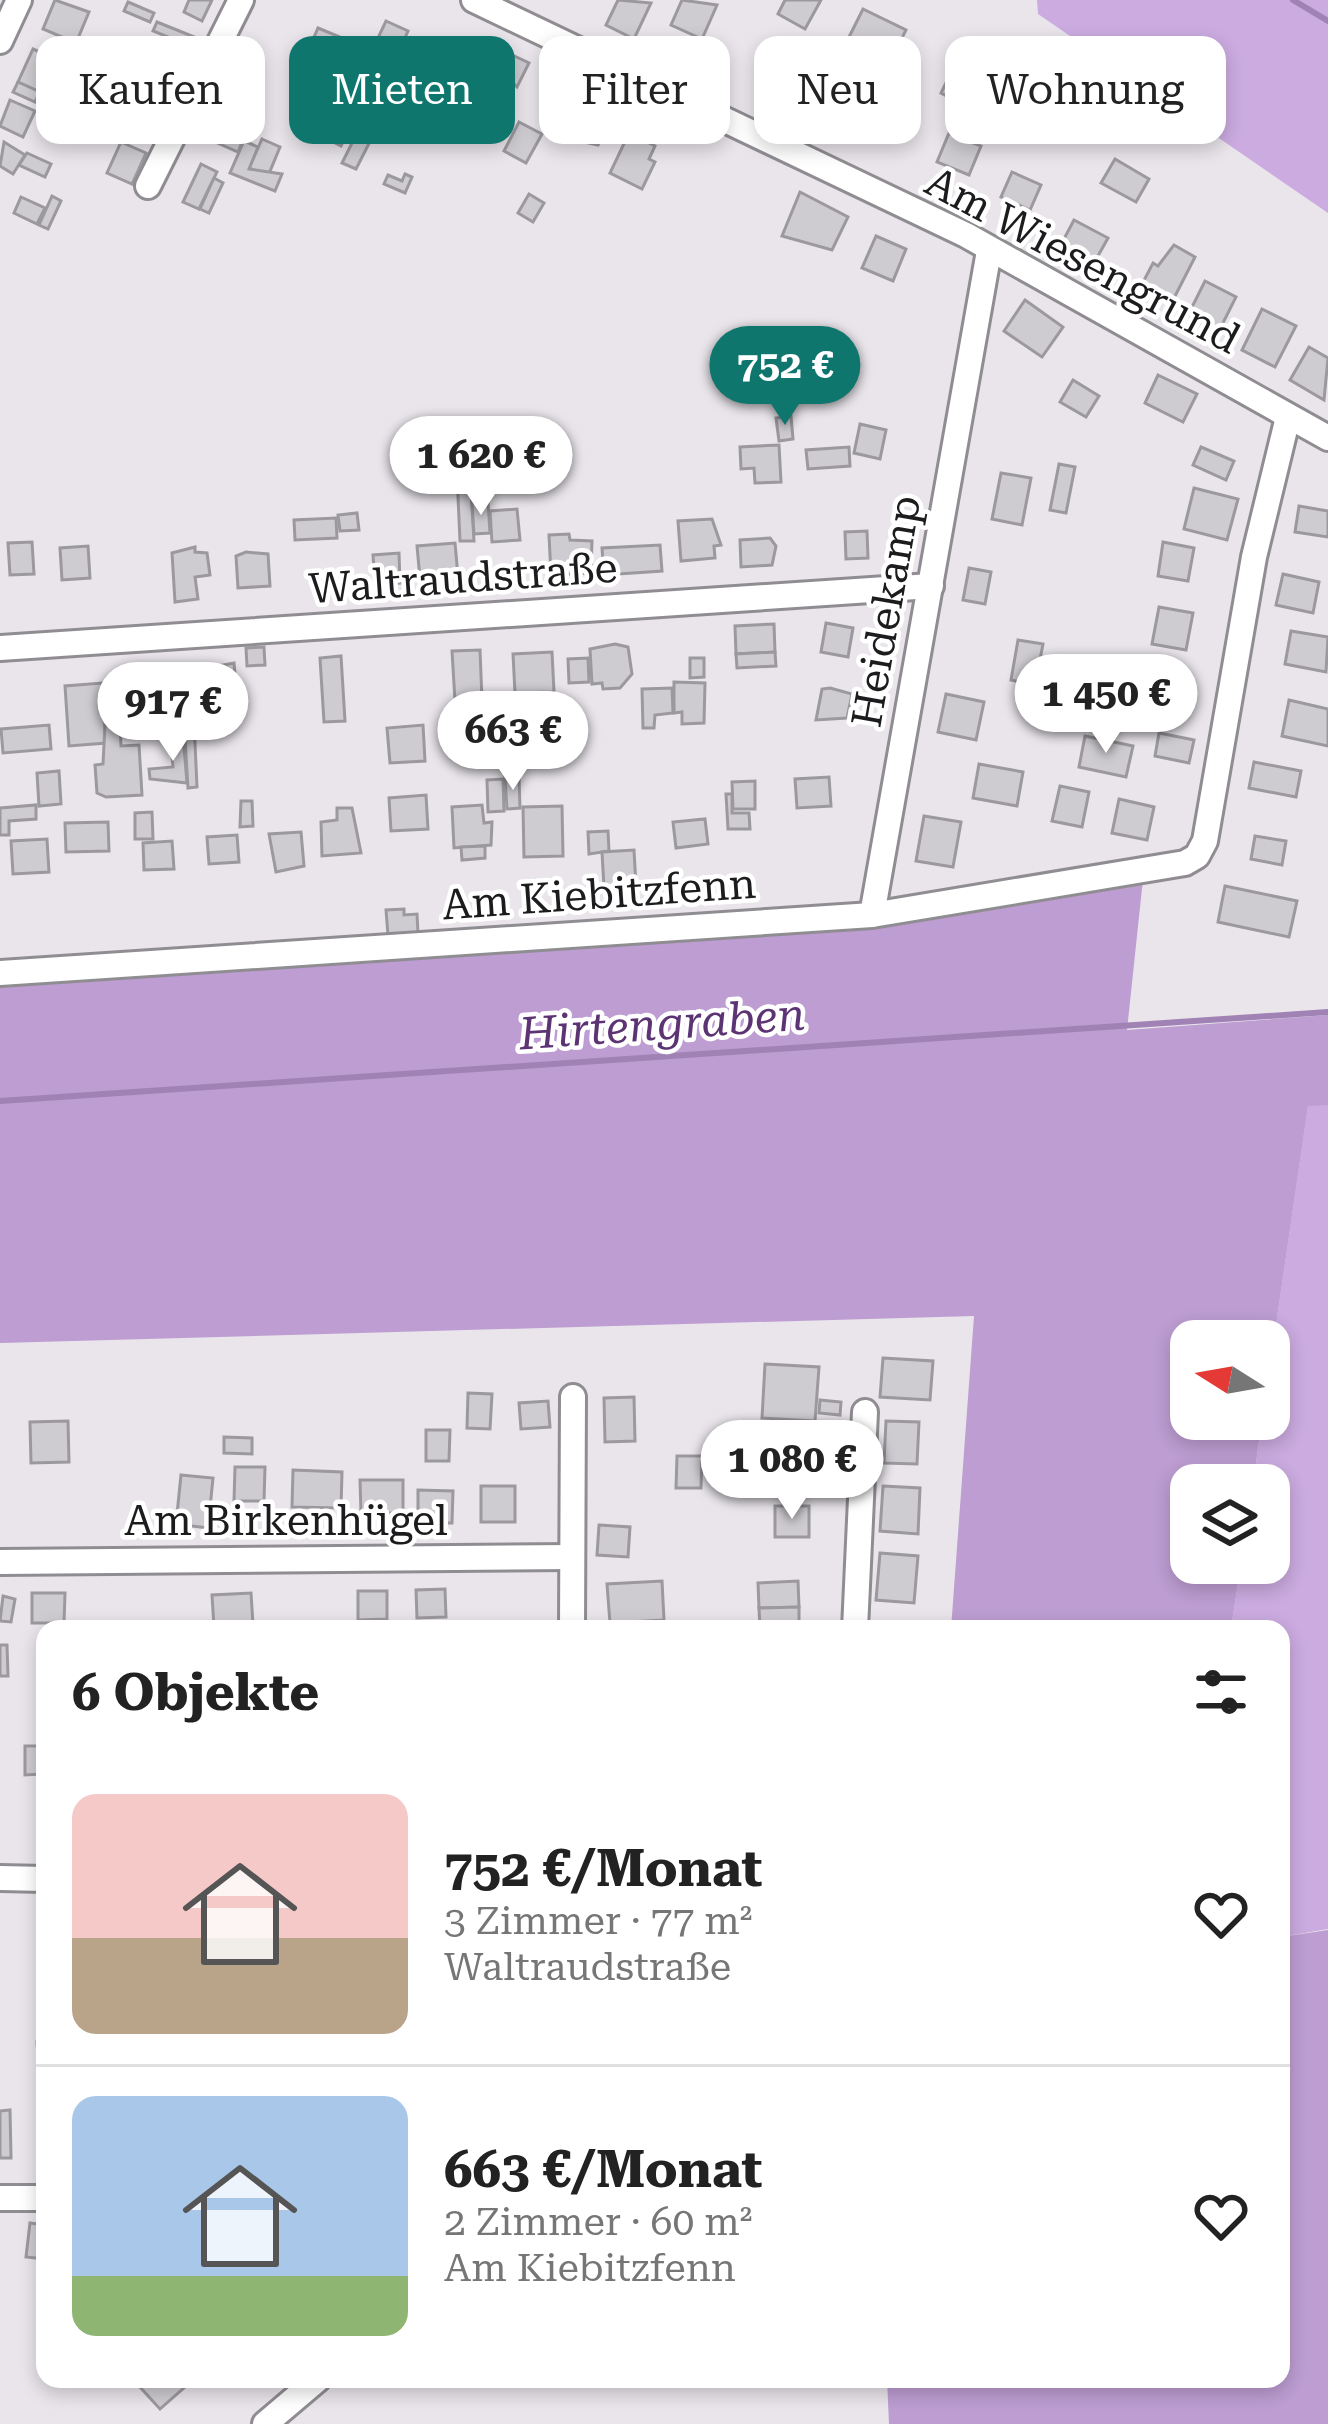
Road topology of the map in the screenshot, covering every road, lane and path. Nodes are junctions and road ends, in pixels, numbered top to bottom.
1 (19, 0) edge
2 (241, 0) edge
3 (474, 0) edge
4 (0, 40) edge
5 (148, 186) dead end
6 (989, 250) junction
7 (1288, 417) junction
8 (1328, 438) edge
9 (931, 586) junction
10 (0, 648) edge
11 (872, 915) junction
12 (0, 973) edge
13 (573, 1396) dead end
14 (865, 1412) dead end
15 (572, 1557) junction
16 (0, 1562) edge
17 (572, 1620) edge
18 (855, 1620) edge
19 (0, 1878) edge
20 (36, 1879) edge
21 (0, 2198) edge
22 (36, 2198) edge
23 (307, 2388) edge
24 (265, 2424) edge

1 - 4 street
2 - 5 street
3 - 6 street, Am Wiesengrund
6 - 7 street, Am Wiesengrund
6 - 9 street, Heidekamp
7 - 8 street, Am Wiesengrund
7 - 11 street, Am Kiebitzfenn
9 - 10 street, Waltraudstraße
9 - 11 street, Heidekamp
11 - 12 street, Am Kiebitzfenn
13 - 15 street
14 - 18 street
15 - 16 street, Am Birkenhügel
15 - 17 street
19 - 20 street
21 - 22 street
23 - 24 street

